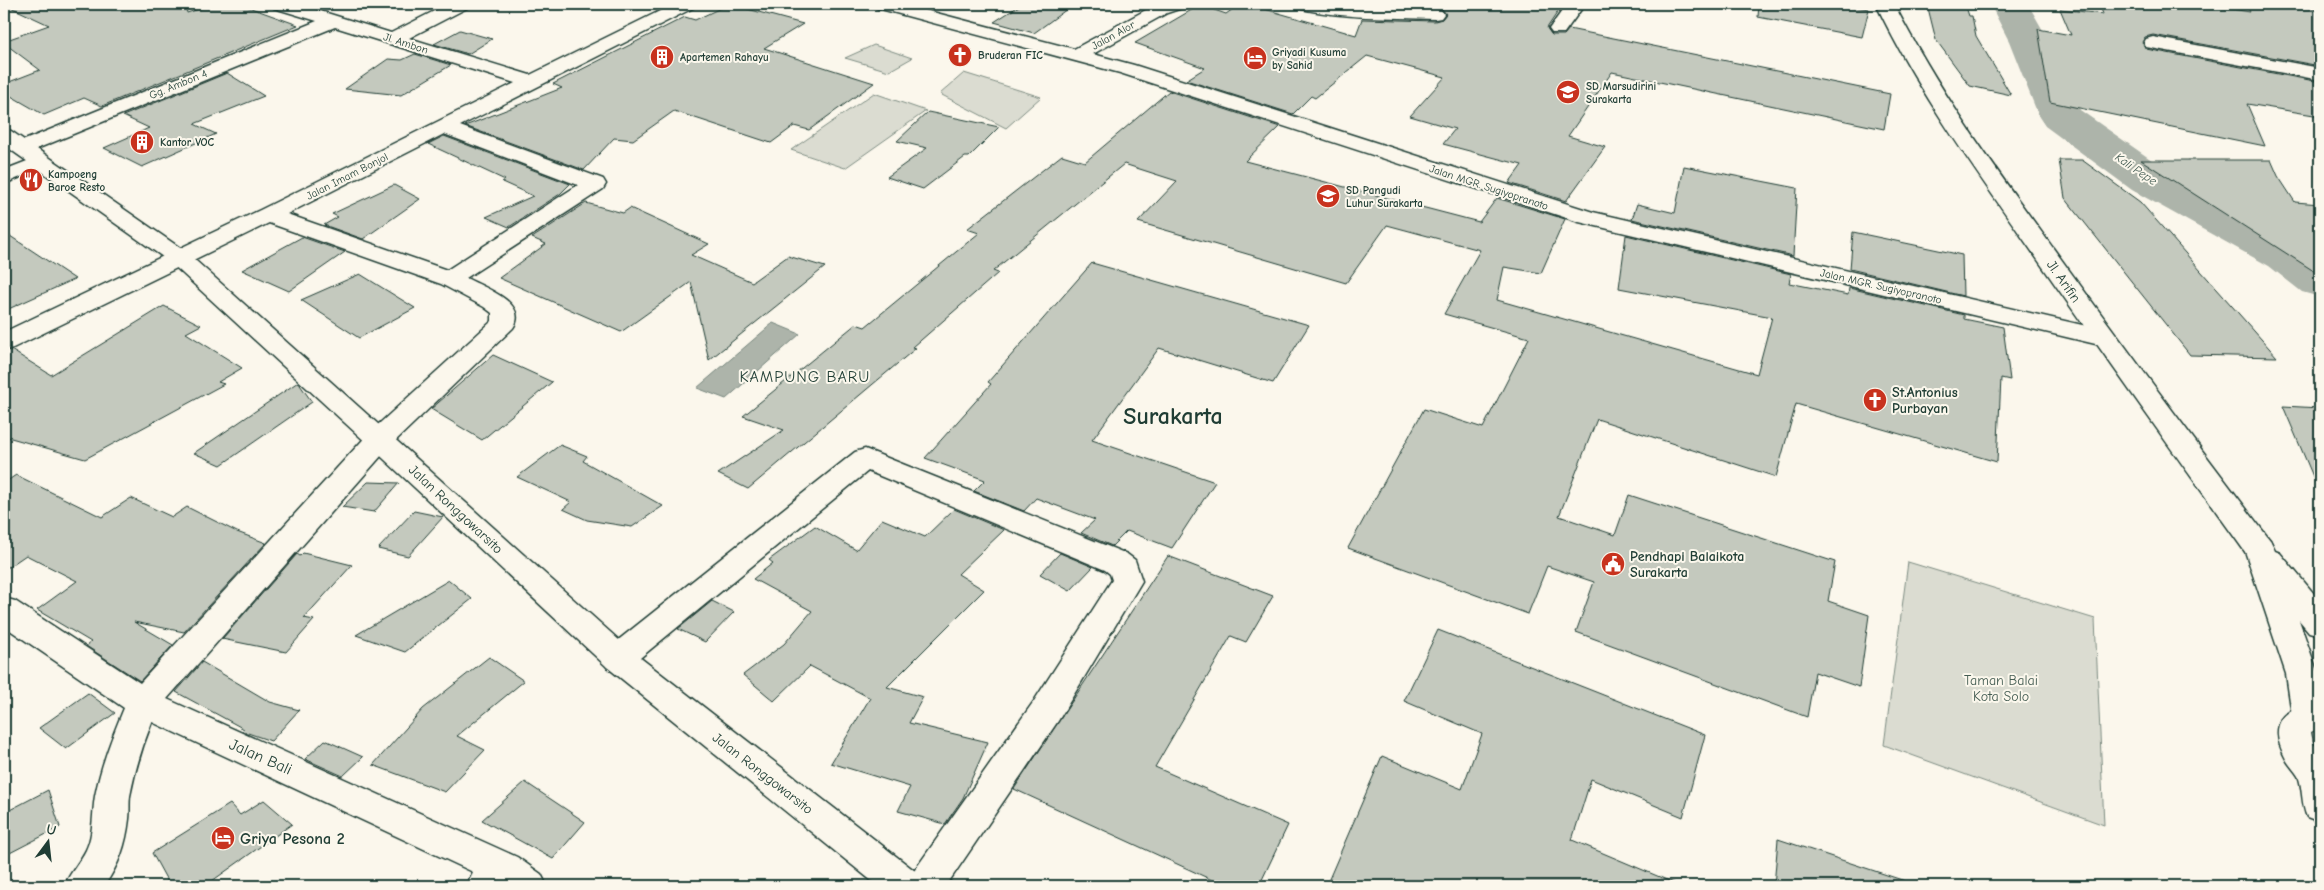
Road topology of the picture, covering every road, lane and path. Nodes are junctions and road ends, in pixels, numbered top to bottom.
1 (280, 4) edge
2 (461, 4) edge
3 (687, 4) edge
4 (883, 4) edge
5 (950, 4) edge
6 (1176, 4) edge
7 (1304, 4) edge
8 (1576, 4) edge
9 (1885, 4) edge
10 (1435, 14) dead end
11 (932, 17) junction
12 (345, 24) junction
13 (1558, 30) dead end
14 (393, 39) junction
15 (2153, 43) dead end
16 (1077, 54) junction
17 (2320, 74) edge
18 (531, 82) junction
19 (443, 127) junction
20 (22, 148) edge
21 (4, 178) edge
22 (268, 215) junction
23 (178, 257) junction
24 (448, 279) junction
25 (2104, 338) junction
26 (4, 342) edge
27 (380, 439) junction
28 (2259, 548) junction
29 (4, 610) edge
30 (2320, 623) edge
31 (618, 658) junction
32 (143, 703) junction
33 (2314, 715) edge
34 (2318, 773) edge
35 (2320, 806) edge
36 (506, 881) edge
37 (83, 886) edge
38 (906, 886) edge
39 (926, 886) edge

1 - 12 street, Jl. Ambon
2 - 14 street
3 - 18 street, Jalan Imam Bonjol
4 - 11 street, Jalan MGR. Sugiyopranoto
5 - 11 street
6 - 16 street, Jalan Alor
7 - 10 street
8 - 13 street
9 - 25 street, Jl. Arifin
11 - 16 street, Jalan MGR. Sugiyopranoto
12 - 14 street, Jl. Ambon
12 - 20 street, Gg. Ambon 4
14 - 18 street, Jl. Ambon
15 - 17 street
16 - 25 street, Jalan MGR. Sugiyopranoto
18 - 19 street, Jalan Imam Bonjol
19 - 22 street, Jalan Imam Bonjol
19 - 24 street
20 - 21 street, Gg. Ambon 4
20 - 23 street, Jalan Ronggowarsito
22 - 23 street, Jalan Imam Bonjol
22 - 24 street
23 - 26 street, Jalan Imam Bonjol
23 - 27 street, Jalan Ronggowarsito
24 - 27 street
25 - 28 street, Jl. Arifin
27 - 31 street, Jalan Ronggowarsito
27 - 32 street
28 - 30 street
28 - 33 street
29 - 32 street, Jalan Bali
31 - 38 street, Jalan Ronggowarsito
31 - 39 street
32 - 36 street, Jalan Bali
32 - 37 street
33 - 34 street
34 - 35 street

